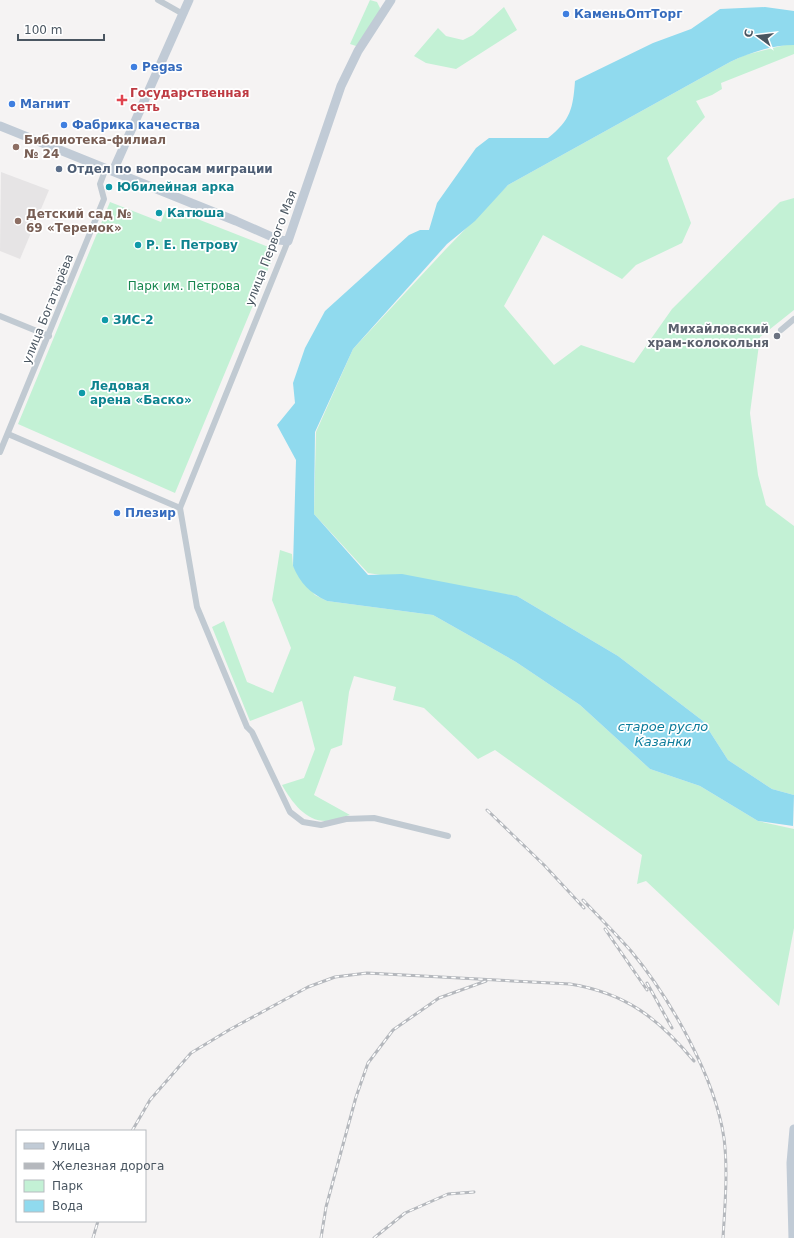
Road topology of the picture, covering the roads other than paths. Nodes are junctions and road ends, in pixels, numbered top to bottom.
1 (158, 0) edge
2 (189, 0) edge
3 (391, 0) edge
4 (183, 14) junction
5 (0, 126) edge
6 (110, 170) junction
7 (288, 241) junction
8 (0, 316) edge
9 (794, 319) edge
10 (781, 330) dead end
11 (49, 336) junction
12 (8, 434) junction
13 (0, 452) edge
14 (180, 508) junction
15 (448, 836) dead end
16 (794, 1129) edge
17 (793, 1238) edge

1 - 4 street
2 - 4 street
3 - 7 street, улица Первого Мая
4 - 6 street
5 - 6 street
6 - 7 street
6 - 11 street, улица Богатырёва
7 - 14 street, улица Первого Мая
8 - 11 street
9 - 10 street
11 - 12 street, улица Богатырёва
12 - 13 street, улица Богатырёва
12 - 14 street
14 - 15 street
16 - 17 street

